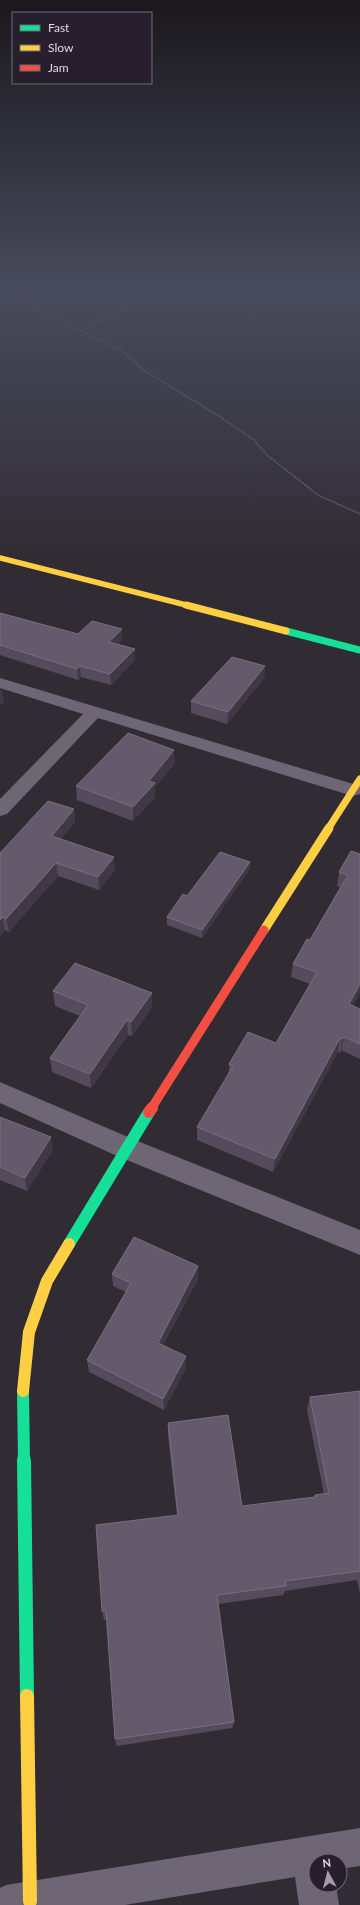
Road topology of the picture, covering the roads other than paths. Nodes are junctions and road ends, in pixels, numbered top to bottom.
1 (0, 558) edge
2 (360, 650) edge
3 (0, 682) edge
4 (95, 711) junction
5 (356, 784) edge
6 (0, 810) edge
7 (0, 1092) edge
8 (126, 1148) junction
9 (360, 1243) edge
10 (360, 1847) edge
11 (348, 1854) edge
12 (308, 1876) edge
13 (317, 1893) edge
14 (18, 1903) edge
15 (319, 1905) edge

1 - 2 street
3 - 4 street
4 - 5 street
4 - 6 street
5 - 8 street
7 - 8 street
8 - 9 street
8 - 14 street
10 - 11 street
12 - 14 street
13 - 15 street

